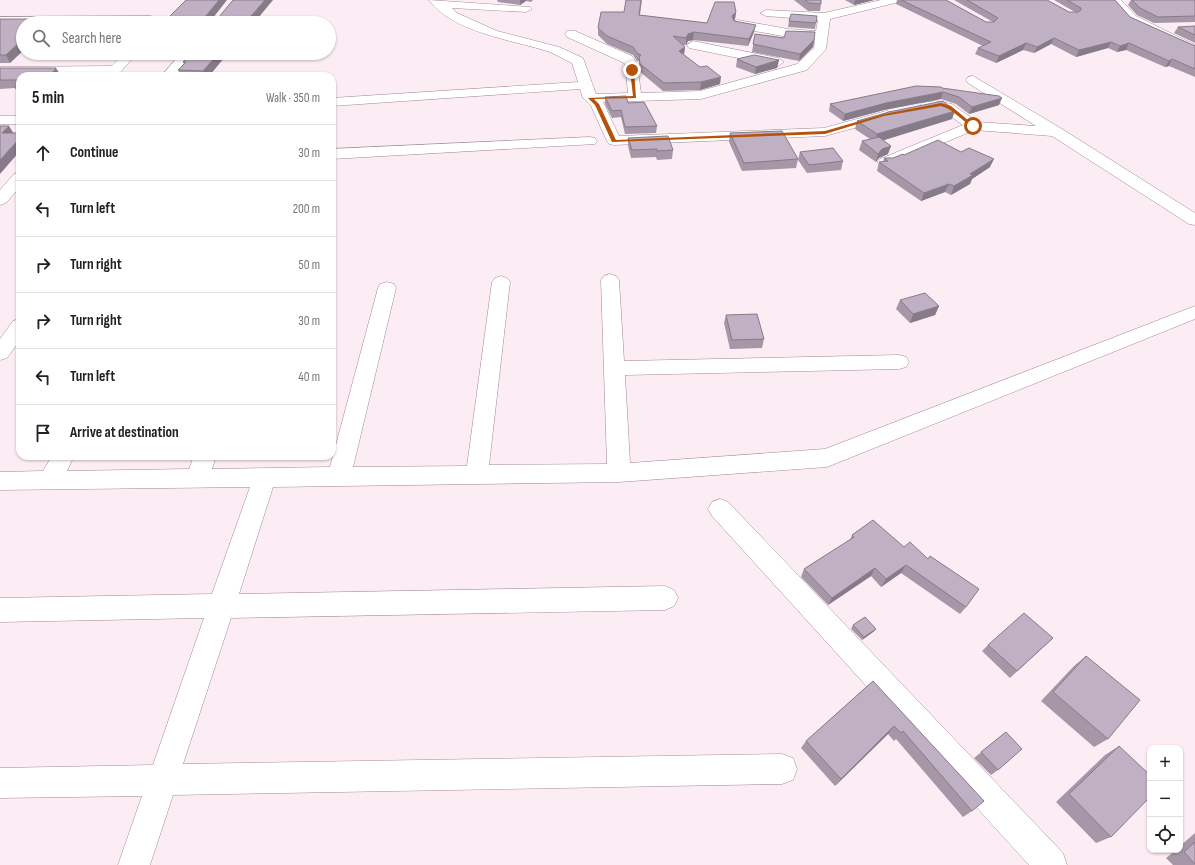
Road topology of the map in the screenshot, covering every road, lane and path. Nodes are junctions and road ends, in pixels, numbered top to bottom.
1 (895, 0) edge
2 (437, 2) edge
3 (460, 2) edge
4 (1117, 2) edge
5 (834, 4) dead end
6 (526, 9) dead end
7 (766, 12) dead end
8 (846, 12) junction
9 (824, 16) junction
10 (0, 21) edge
11 (16, 21) edge
12 (738, 24) edge
13 (1181, 28) edge
14 (1152, 29) junction
15 (571, 34) dead end
16 (823, 35) junction
17 (693, 45) dead end
18 (1195, 50) edge
19 (125, 60) edge
20 (182, 60) edge
21 (802, 67) junction
22 (0, 71) edge
23 (56, 72) edge
24 (114, 72) edge
25 (171, 72) dead end
26 (973, 80) dead end
27 (589, 92) junction
28 (635, 97) junction
29 (336, 102) edge
30 (912, 109) edge
31 (898, 112) edge
32 (0, 120) edge
33 (16, 120) edge
34 (973, 126) junction
35 (1057, 132) junction
36 (590, 141) dead end
37 (336, 154) edge
38 (885, 162) edge
39 (16, 181) edge
40 (1, 197) edge
41 (1195, 220) edge
42 (610, 280) dead end
43 (501, 282) dead end
44 (387, 288) dead end
45 (1195, 312) edge
46 (16, 331) edge
47 (0, 353) edge
48 (899, 362) dead end
49 (614, 368) junction
50 (61, 460) edge
51 (204, 460) edge
52 (619, 473) junction
53 (477, 474) junction
54 (339, 476) junction
55 (265, 477) junction
56 (197, 478) junction
57 (50, 480) junction
58 (0, 481) edge
59 (720, 509) dead end
60 (665, 598) dead end
61 (221, 606) junction
62 (0, 610) edge
63 (782, 769) dead end
64 (162, 780) junction
65 (0, 783) edge
66 (134, 865) edge
67 (1050, 865) edge

1 - 8 street
2 - 3 street
2 - 27 street
3 - 6 street
4 - 14 street
5 - 8 street
7 - 9 street
8 - 9 street
9 - 16 street
10 - 11 street
12 - 16 street
13 - 14 street
14 - 18 street
15 - 28 street
16 - 21 street
17 - 21 street
19 - 24 street
20 - 25 street
21 - 28 street
22 - 23 street
26 - 35 street
27 - 28 street
27 - 29 street
27 - 31 street
30 - 34 street
32 - 33 street
34 - 35 street
34 - 38 street
35 - 41 street
36 - 37 street
39 - 40 street
42 - 49 street
43 - 53 street
44 - 54 street
45 - 52 street
46 - 47 street
48 - 49 street
49 - 52 street
50 - 57 street
51 - 56 street
52 - 53 street
53 - 54 street
54 - 55 street
55 - 56 street
55 - 61 street
56 - 57 street
57 - 58 street
59 - 67 street
60 - 61 street
61 - 62 street
61 - 64 street
63 - 64 street
64 - 65 street
64 - 66 street

